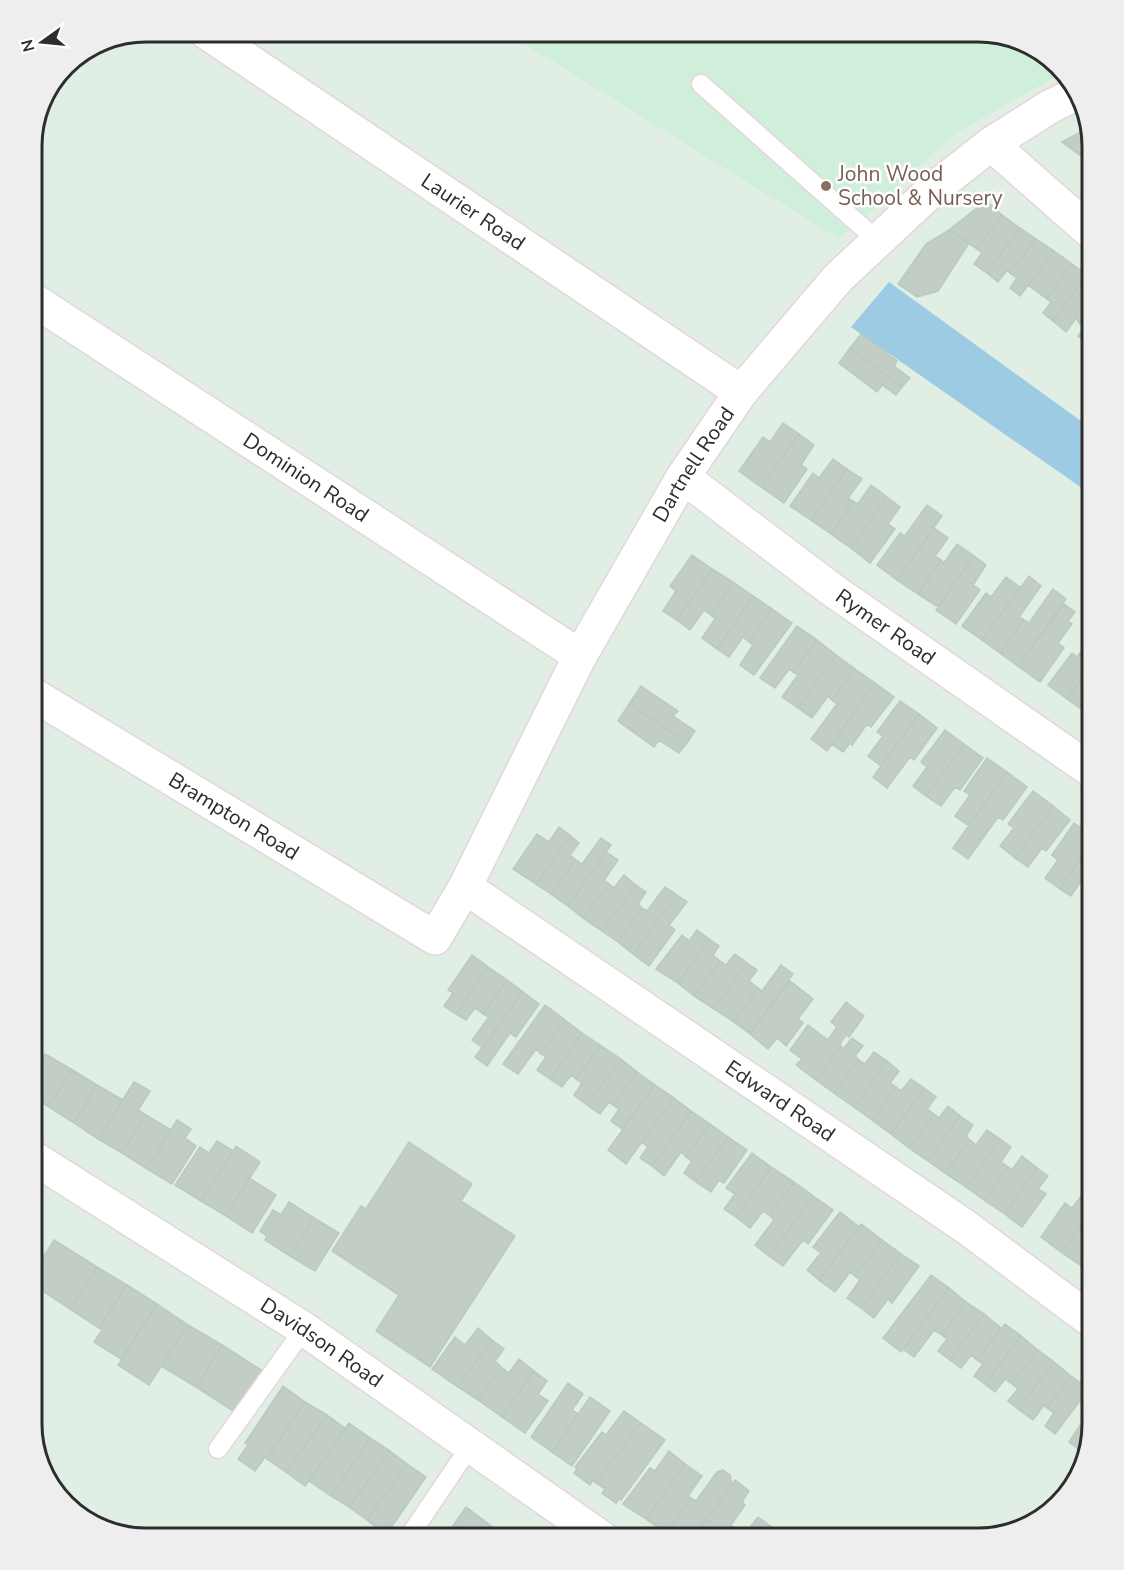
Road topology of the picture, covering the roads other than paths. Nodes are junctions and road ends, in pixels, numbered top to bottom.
1 (221, 42) edge
2 (701, 84) dead end
3 (1070, 97) edge
4 (991, 144) junction
5 (1082, 224) edge
6 (878, 241) junction
7 (42, 306) edge
8 (741, 392) junction
9 (683, 477) junction
10 (580, 656) junction
11 (42, 700) edge
12 (1082, 764) edge
13 (465, 887) junction
14 (435, 938) joint
15 (42, 1163) edge
16 (1082, 1314) edge
17 (304, 1329) junction
18 (471, 1445) junction
19 (218, 1449) dead end
20 (415, 1528) edge
21 (588, 1528) edge

1 - 8 street, Laurier Road
2 - 6 lane
3 - 4 street, Dartnell Road
4 - 5 street
4 - 6 street, Dartnell Road
6 - 8 street, Dartnell Road
7 - 10 street, Dominion Road
8 - 9 street, Dartnell Road
9 - 10 street, Dartnell Road
9 - 12 street, Rymer Road
10 - 13 street, Dartnell Road
11 - 14 street, Brampton Road
13 - 14 street, Dartnell Road
13 - 16 street, Edward Road
15 - 17 street, Davidson Road
17 - 18 street, Davidson Road
17 - 19 lane
18 - 20 lane
18 - 21 street, Davidson Road

